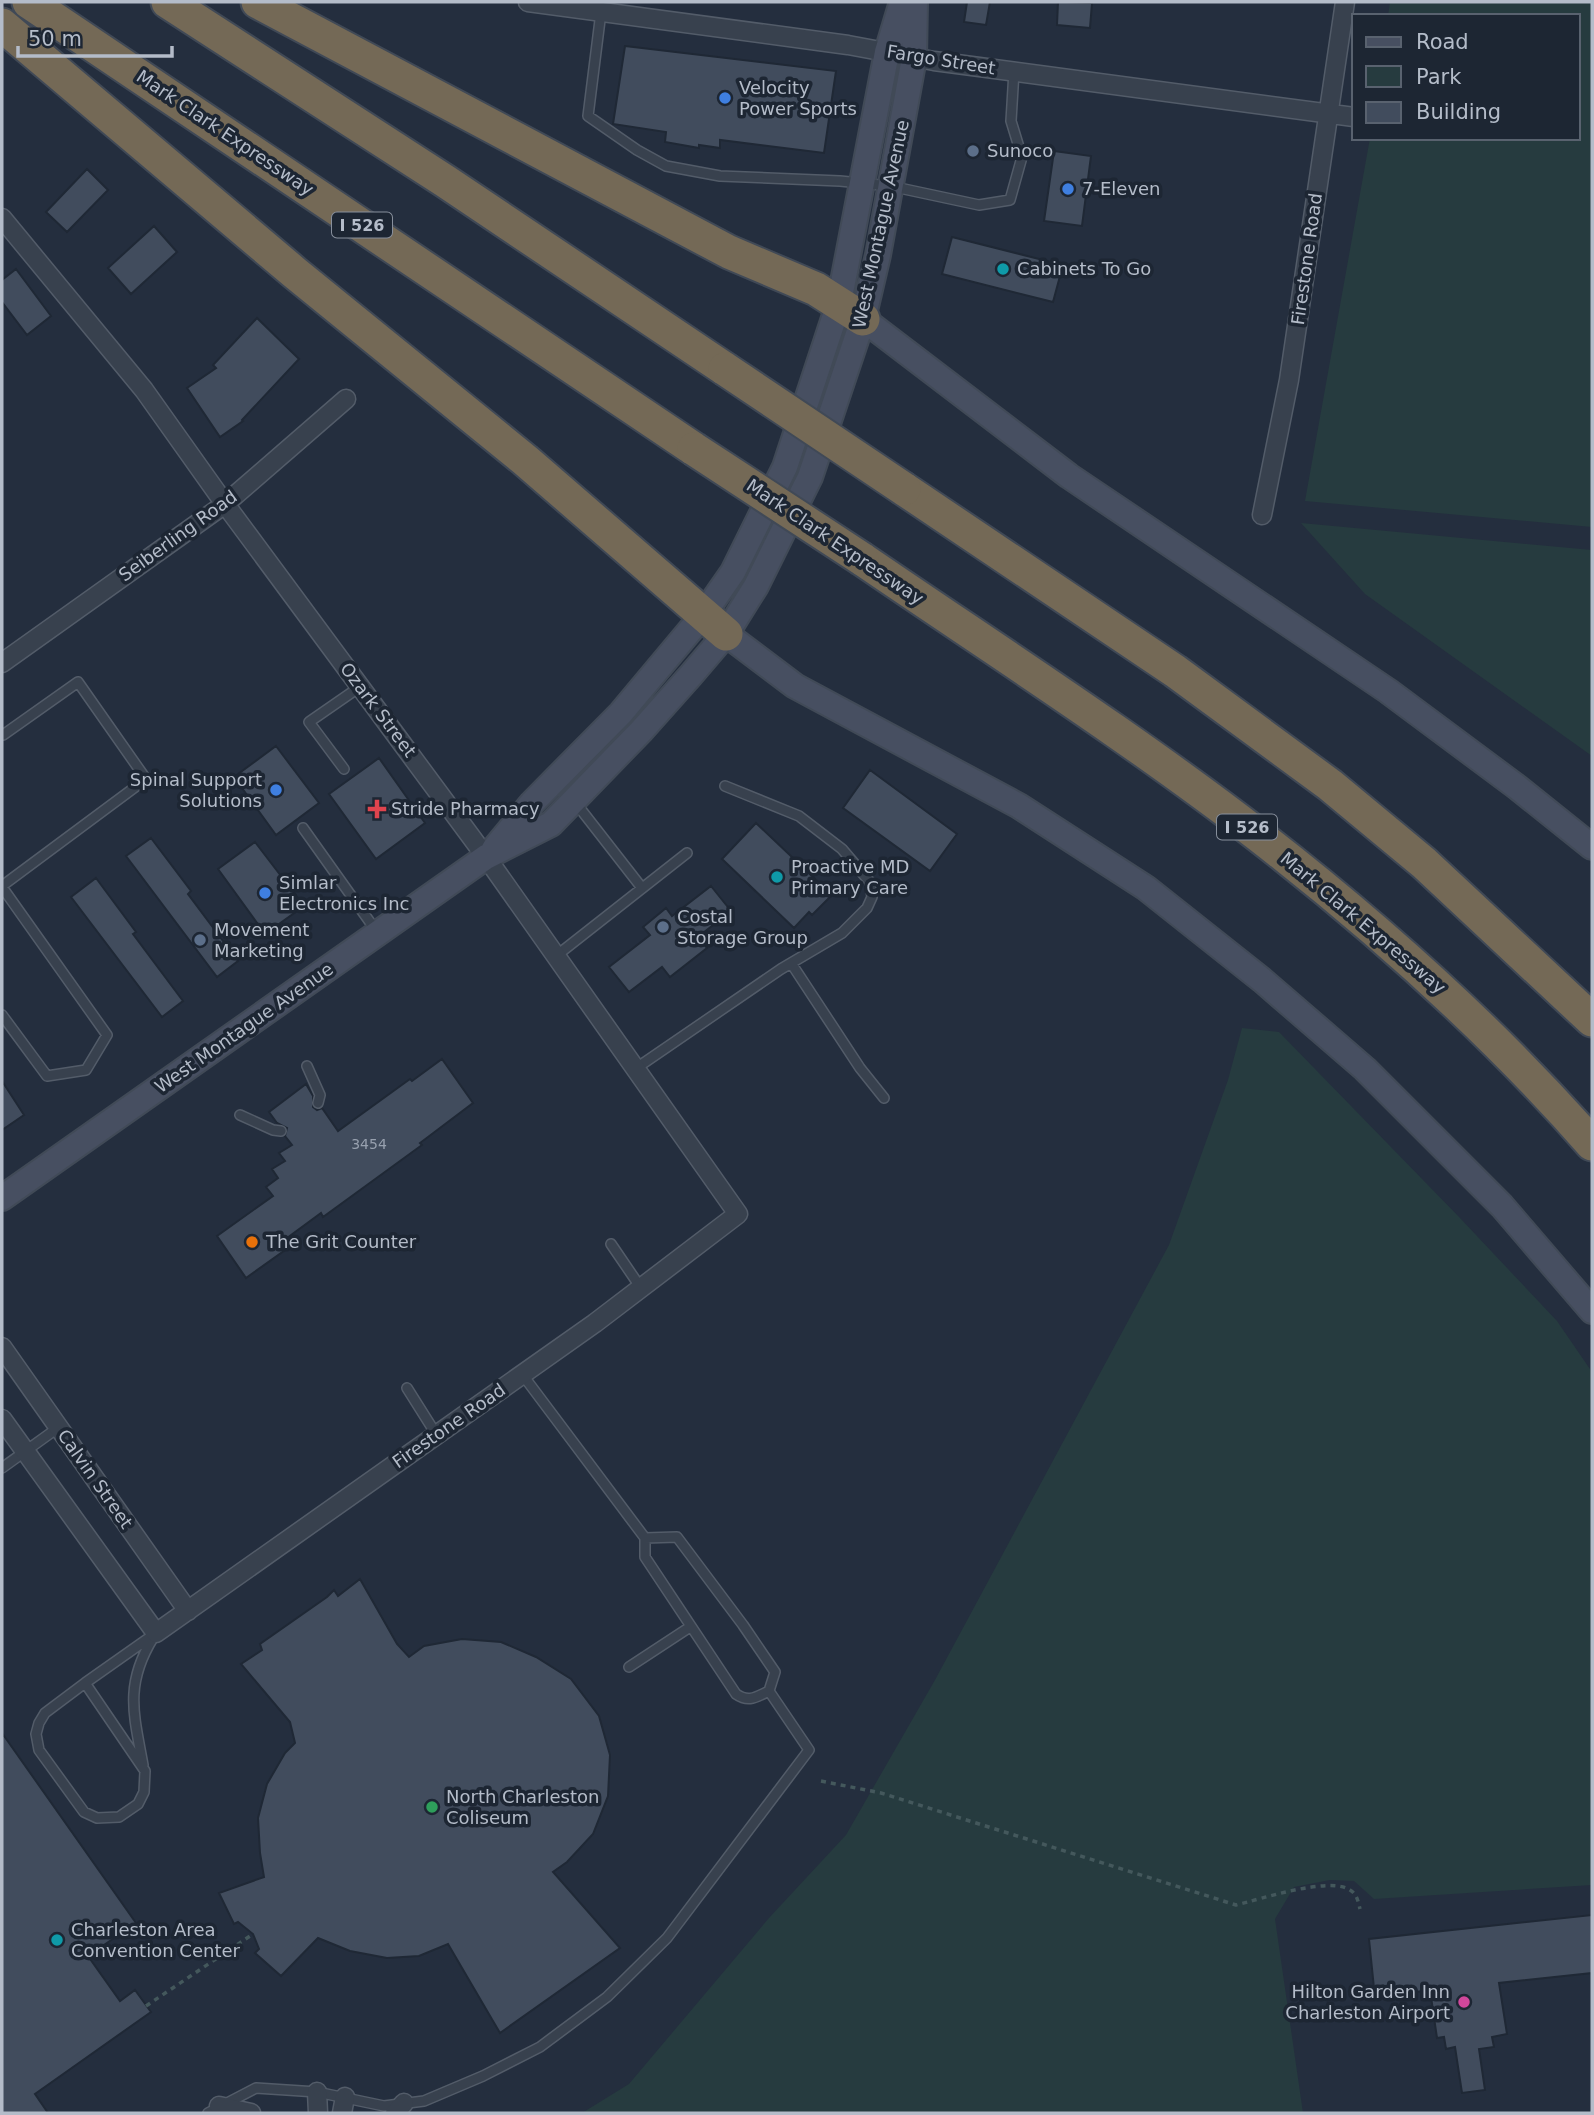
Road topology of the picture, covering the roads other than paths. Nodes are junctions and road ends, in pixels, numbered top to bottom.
1 (30, 2) edge
2 (168, 2) edge
3 (258, 2) edge
4 (528, 2) edge
5 (902, 2) edge
6 (915, 2) edge
7 (1345, 2) edge
8 (601, 12) junction
9 (2, 25) edge
10 (887, 52) junction
11 (914, 58) junction
12 (1014, 71) junction
13 (1328, 115) junction
14 (1352, 117) edge
15 (863, 183) junction
16 (890, 186) junction
17 (2, 218) edge
18 (851, 311) junction
19 (346, 400) dead end
20 (225, 504) junction
21 (1262, 515) dead end
22 (714, 624) junction
23 (2, 663) edge
24 (361, 686) junction
25 (3, 735) edge
26 (344, 769) dead end
27 (726, 786) dead end
28 (574, 800) junction
29 (303, 828) dead end
30 (1396, 840) junction
31 (1592, 847) edge
32 (687, 853) dead end
33 (486, 857) junction
34 (2, 886) edge
35 (642, 888) junction
36 (378, 933) junction
37 (556, 956) junction
38 (791, 963) junction
39 (1592, 994) edge
40 (2, 1015) edge
41 (1592, 1020) edge
42 (307, 1066) dead end
43 (635, 1069) junction
44 (884, 1098) dead end
45 (318, 1103) dead end
46 (240, 1115) dead end
47 (281, 1130) dead end
48 (1592, 1144) edge
49 (2, 1198) edge
50 (738, 1214) joint
51 (611, 1244) dead end
52 (641, 1288) junction
53 (1592, 1311) edge
54 (2, 1347) edge
55 (522, 1374) junction
56 (407, 1388) dead end
57 (2, 1419) edge
58 (59, 1427) junction
59 (436, 1434) junction
60 (25, 1452) junction
61 (2, 1468) edge
62 (645, 1538) junction
63 (188, 1611) junction
64 (691, 1627) junction
65 (156, 1633) junction
66 (629, 1667) dead end
67 (85, 1683) junction
68 (769, 1691) junction
69 (145, 1772) junction
70 (317, 2092) junction
71 (343, 2105) edge
72 (399, 2108) edge
73 (213, 2110) edge
74 (251, 2113) edge
75 (318, 2113) edge

1 - 48 highway, Mark Clark Expressway / I 526, bridge
2 - 30 highway, bridge
3 - 18 highway
4 - 8 street, Fargo Street
5 - 10 main road, West Montague Avenue
6 - 11 main road, West Montague Avenue
7 - 13 street, Firestone Road
8 - 10 street, Fargo Street
8 - 15 lane
9 - 22 highway
10 - 11 street, Fargo Street
10 - 15 main road, West Montague Avenue
11 - 12 street, Fargo Street
11 - 16 main road, West Montague Avenue
12 - 13 street, Fargo Street
12 - 16 lane
13 - 14 street, Fargo Street
13 - 21 street, Firestone Road
15 - 16 lane
15 - 18 main road, West Montague Avenue
16 - 18 main road, West Montague Avenue
17 - 20 street, Ozark Street
18 - 22 main road, West Montague Avenue
18 - 31 main road
19 - 20 street, Seiberling Road
20 - 23 street, Seiberling Road
20 - 24 street, Ozark Street
22 - 28 main road, West Montague Avenue
22 - 33 main road, West Montague Avenue
22 - 53 main road
24 - 26 lane
24 - 33 street, Ozark Street
25 - 34 lane
27 - 38 lane
28 - 33 main road, West Montague Avenue
28 - 35 lane
29 - 36 lane
30 - 39 highway
30 - 41 highway
32 - 35 lane
33 - 36 main road, West Montague Avenue
33 - 37 street, Ozark Street
34 - 40 lane
35 - 37 lane
36 - 49 main road, West Montague Avenue
37 - 43 street, Ozark Street
38 - 43 lane
38 - 44 lane
42 - 45 lane
43 - 50 street, Ozark Street
46 - 47 lane
50 - 52 street, Firestone Road
51 - 52 lane
52 - 55 street, Firestone Road
54 - 58 street, Calvin Street
55 - 59 street, Firestone Road
55 - 62 lane
56 - 59 lane
57 - 60 street
58 - 60 lane
58 - 63 street, Calvin Street
59 - 63 street, Firestone Road
60 - 61 lane
60 - 65 street
62 - 64 lane
62 - 68 lane
63 - 65 street, Firestone Road
64 - 66 lane
64 - 68 lane
65 - 67 lane
65 - 69 lane
67 - 69 lane
67 - 69 lane
68 - 72 lane
70 - 71 lane
70 - 73 lane
70 - 75 street
71 - 72 lane
73 - 74 street

